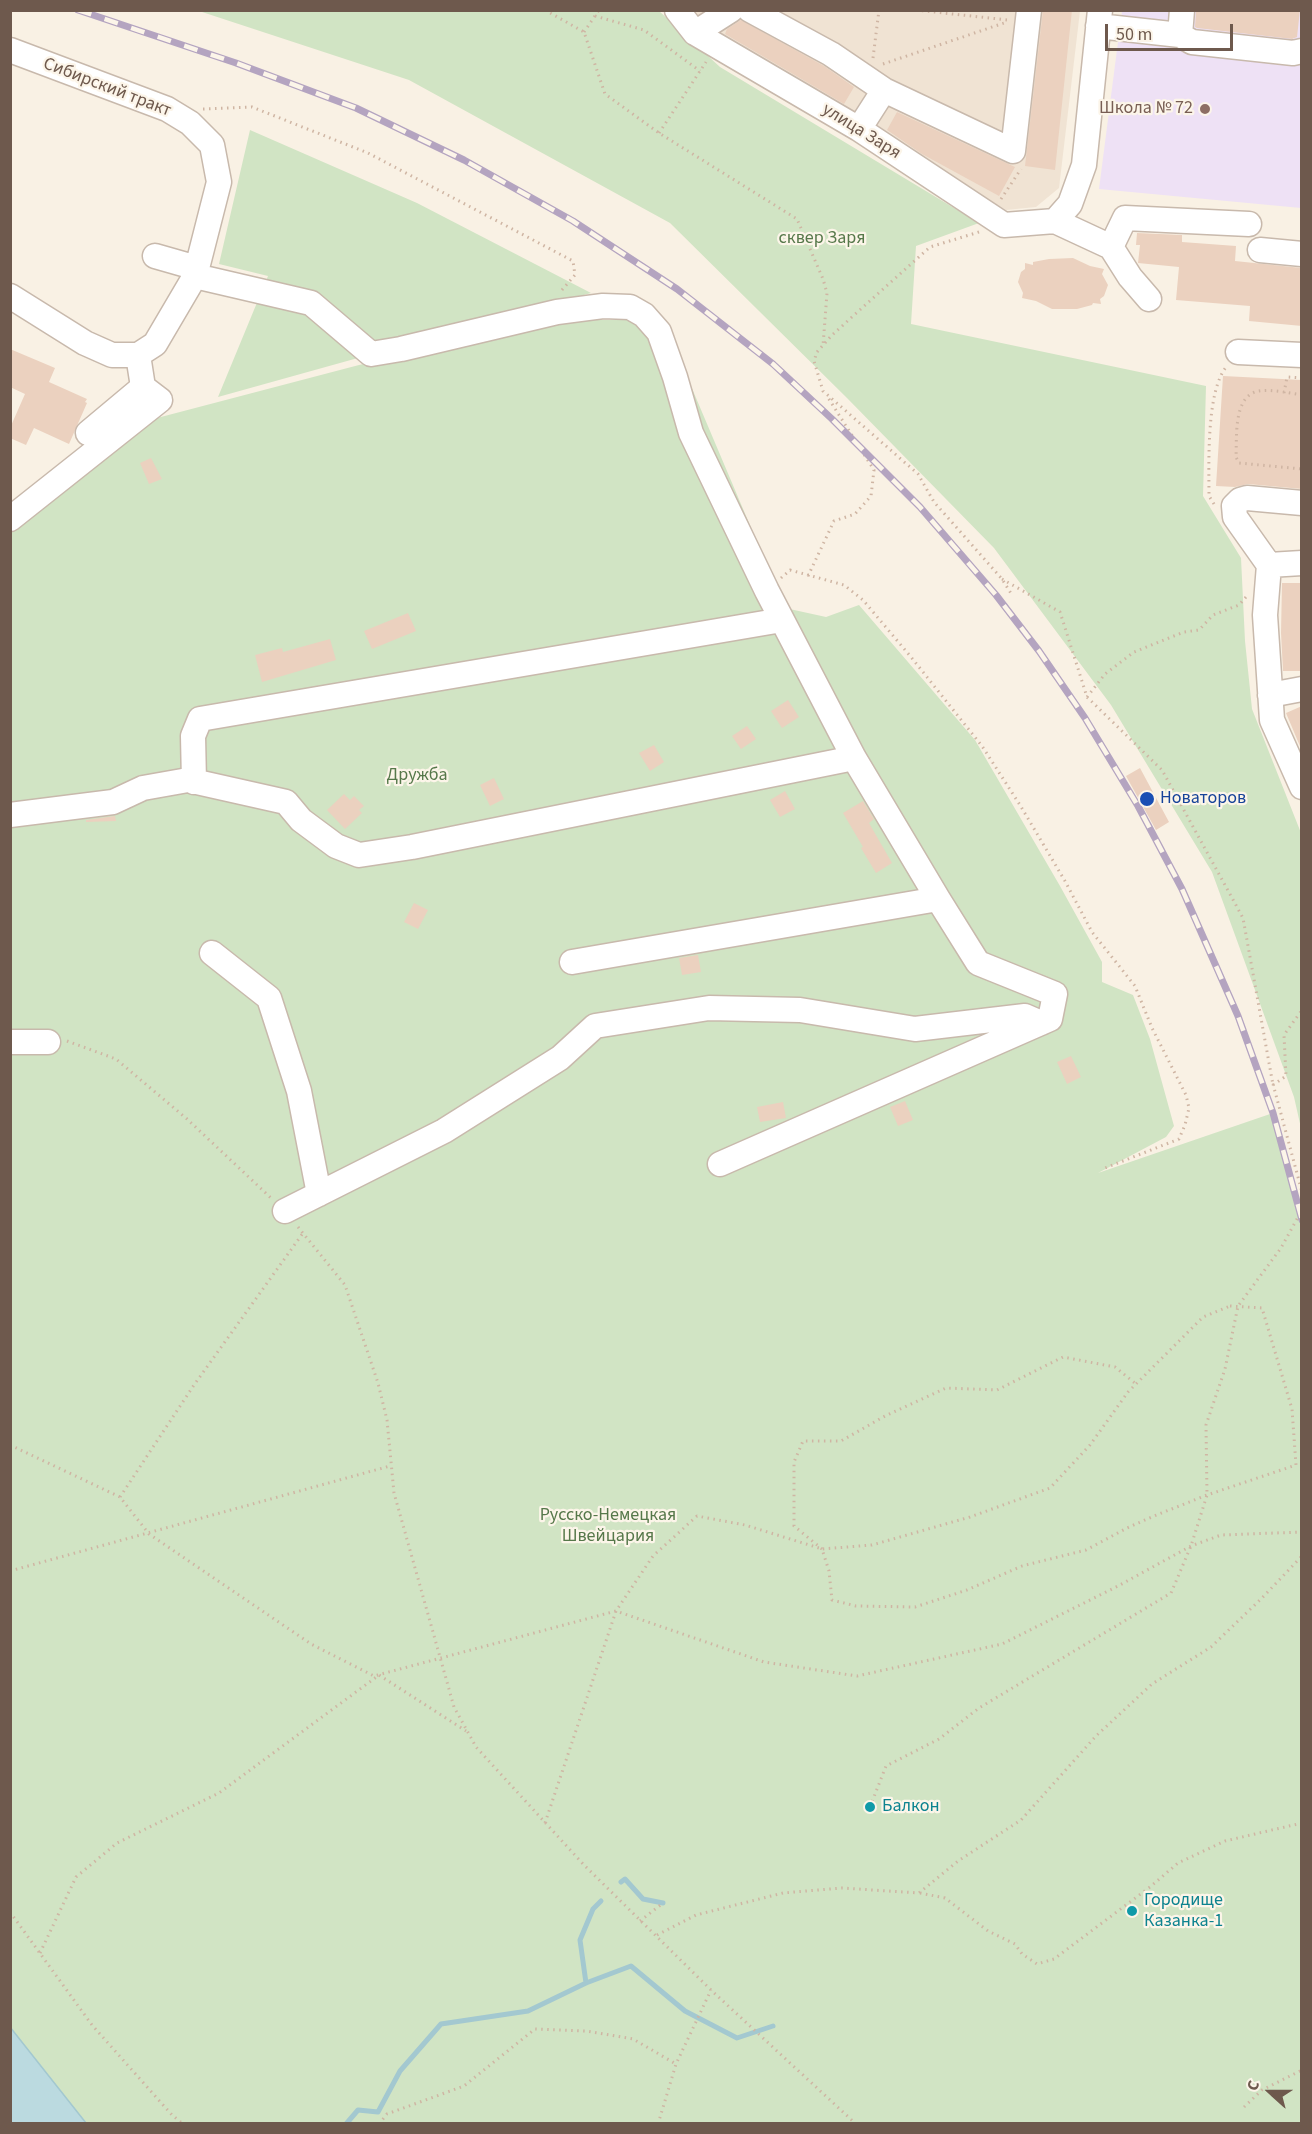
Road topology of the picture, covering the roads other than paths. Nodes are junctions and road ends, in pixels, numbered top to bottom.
1 (677, 10) edge
2 (731, 10) edge
3 (750, 10) edge
4 (1029, 10) edge
5 (1182, 10) edge
6 (1099, 18) edge
7 (695, 33) junction
8 (1180, 35) junction
9 (10, 50) edge
10 (1302, 51) edge
11 (875, 80) junction
12 (859, 129) junction
13 (1055, 221) junction
14 (1249, 224) dead end
15 (1111, 247) junction
16 (1260, 250) dead end
17 (1302, 254) edge
18 (155, 256) dead end
19 (196, 272) junction
20 (10, 296) edge
21 (1149, 299) dead end
22 (1238, 352) road end
23 (138, 355) junction
24 (1302, 355) edge
25 (144, 387) junction
26 (88, 433) dead end
27 (1302, 503) edge
28 (10, 519) edge
29 (1302, 563) edge
30 (1269, 565) junction
31 (782, 620) junction
32 (1302, 689) edge
33 (1270, 695) junction
34 (854, 758) junction
35 (194, 782) junction
36 (1302, 787) edge
37 (10, 815) edge
38 (938, 899) junction
39 (212, 953) dead end
40 (572, 962) dead end
41 (1041, 1023) junction
42 (10, 1042) edge
43 (48, 1042) road end
44 (720, 1164) dead end
45 (319, 1194) junction
46 (285, 1211) road end

1 - 7 street, улица Заря
2 - 7 street
3 - 11 street
4 - 11 street
5 - 8 street
6 - 8 street
6 - 13 street
7 - 12 street, улица Заря
8 - 10 street
9 - 19 street, Сибирский тракт
11 - 12 street
12 - 13 street, улица Заря
13 - 15 street
14 - 15 street
15 - 21 street
16 - 17 street
18 - 19 street
19 - 23 street, Сибирский тракт
19 - 31 street
20 - 23 street
22 - 24 street
23 - 25 street
25 - 26 street
25 - 28 street
27 - 30 street
29 - 30 street
30 - 33 street
31 - 34 street
31 - 35 street
32 - 33 street
33 - 36 street
34 - 35 street
34 - 38 street
35 - 37 street
38 - 40 street
38 - 41 street
39 - 45 street
41 - 44 street
41 - 45 street
42 - 43 street
45 - 46 street

